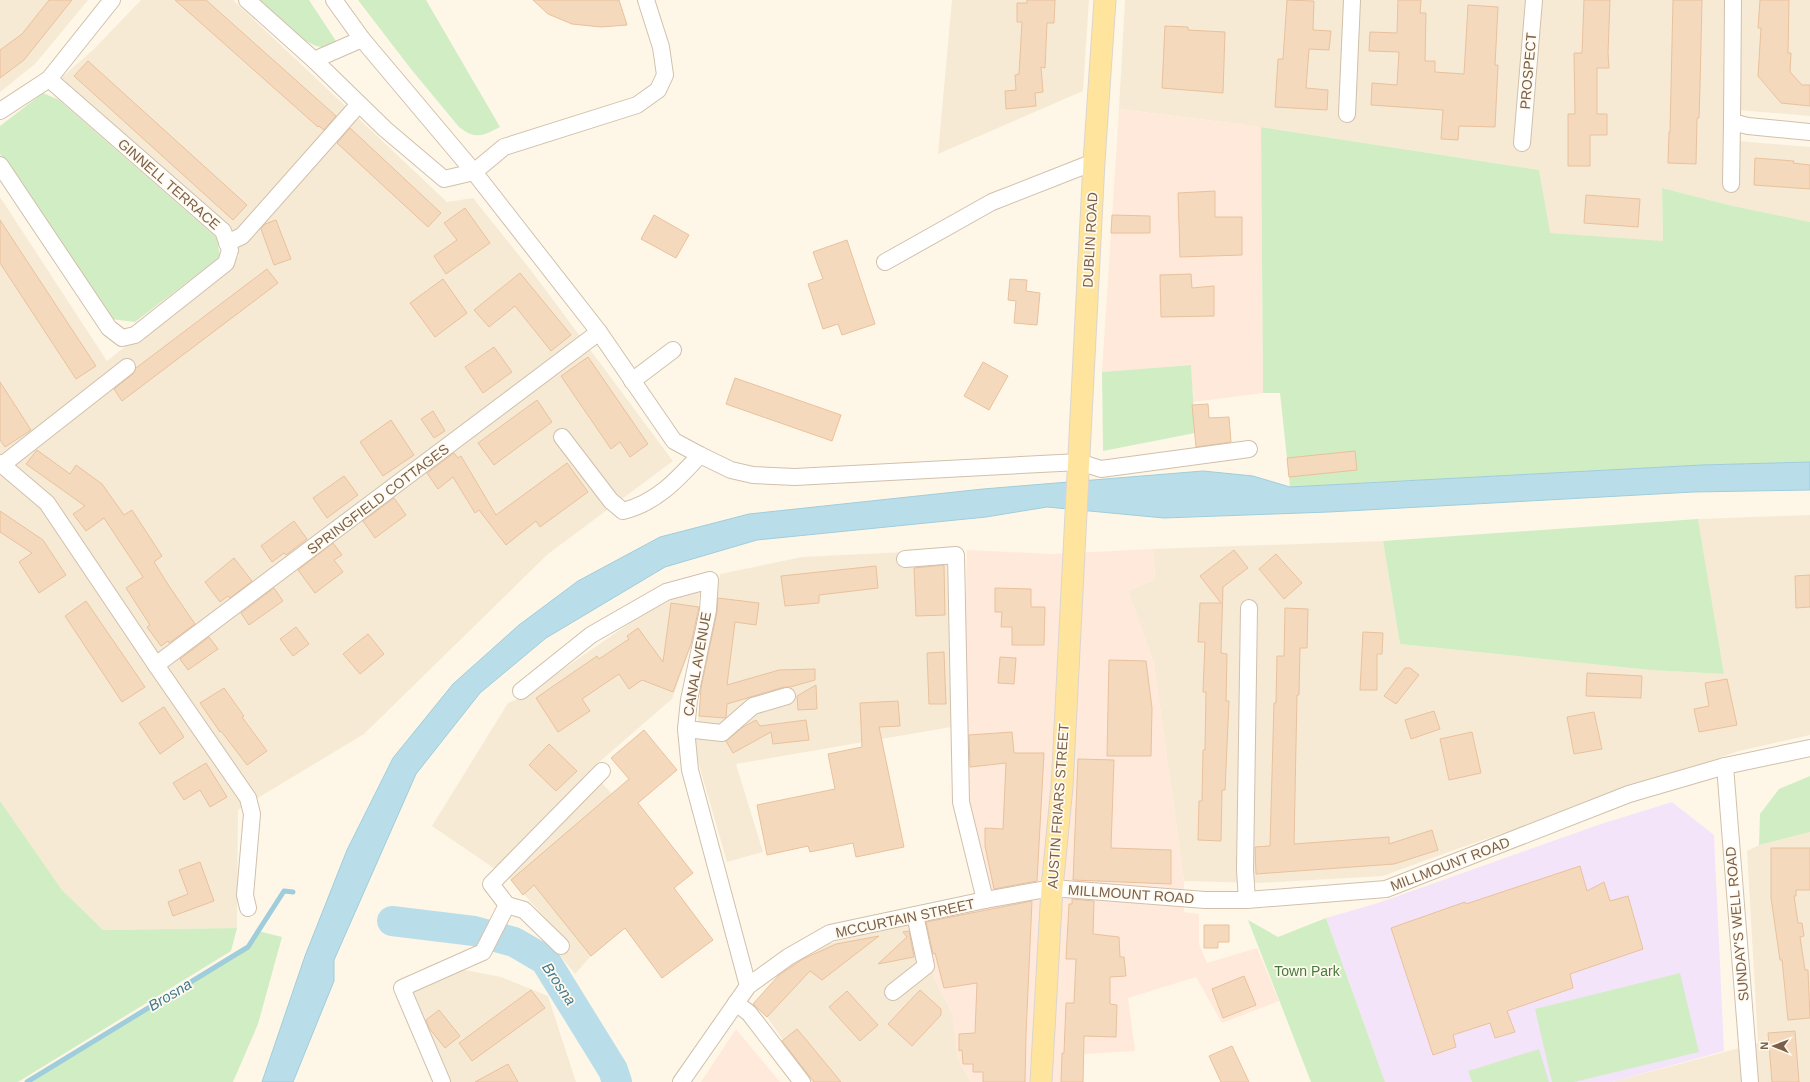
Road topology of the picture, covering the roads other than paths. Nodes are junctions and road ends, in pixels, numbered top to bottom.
1 (112, 0) edge
2 (248, 0) edge
3 (334, 0) edge
4 (646, 0) edge
5 (1105, 0) edge
6 (1352, 0) edge
7 (1534, 0) edge
8 (1733, 0) edge
9 (362, 39) junction
10 (314, 60) junction
11 (49, 79) junction
12 (359, 104) junction
13 (0, 111) edge
14 (1347, 114) dead end
15 (1732, 122) junction
16 (1810, 132) edge
17 (1522, 143) dead end
18 (1094, 162) junction
19 (0, 165) edge
20 (474, 172) junction
21 (1731, 184) dead end
22 (227, 243) junction
23 (885, 262) dead end
24 (599, 332) junction
25 (673, 350) dead end
26 (127, 368) dead end
27 (632, 381) junction
28 (562, 437) dead end
29 (1249, 449) dead end
30 (700, 456) junction
31 (1, 464) edge
32 (1079, 472) junction
33 (1076, 529) joint
34 (905, 559) dead end
35 (1249, 608) dead end
36 (156, 665) junction
37 (521, 691) dead end
38 (787, 696) dead end
39 (686, 729) junction
40 (1810, 748) edge
41 (1725, 766) junction
42 (602, 771) dead end
43 (1052, 888) junction
44 (985, 900) junction
45 (1247, 900) junction
46 (507, 905) junction
47 (248, 908) dead end
48 (915, 915) junction
49 (561, 946) dead end
50 (748, 986) junction
51 (893, 992) dead end
52 (736, 1003) junction
53 (442, 1082) edge
54 (681, 1082) edge
55 (802, 1082) edge
56 (1041, 1082) edge
57 (1750, 1082) edge

1 - 11 street
2 - 10 street
3 - 9 street
4 - 20 street
5 - 18 main road, DUBLIN ROAD
6 - 14 street
7 - 17 street, PROSPECT
8 - 15 street
9 - 10 street
9 - 20 street
10 - 12 street
11 - 13 street
11 - 22 street, GINNELL TERRACE
12 - 20 street
12 - 22 street
15 - 16 street
15 - 21 street
18 - 23 street
18 - 32 main road, DUBLIN ROAD
19 - 22 street, GINNELL TERRACE
20 - 24 street
24 - 27 street
24 - 36 street, SPRINGFIELD COTTAGES
25 - 27 street
26 - 31 street
27 - 30 street
28 - 30 street
29 - 32 street
30 - 32 street
31 - 36 street
32 - 33 main road, DUBLIN ROAD
33 - 43 main road, AUSTIN FRIARS STREET
34 - 44 street
35 - 45 street
36 - 47 street
37 - 39 street, CANAL AVENUE
38 - 39 street
39 - 50 street, CANAL AVENUE
40 - 41 street, MILLMOUNT ROAD
41 - 45 street, MILLMOUNT ROAD
41 - 57 street, SUNDAY'S WELL ROAD
42 - 46 street
43 - 44 street, MCCURTAIN STREET
43 - 45 street, MILLMOUNT ROAD
43 - 56 main road, AUSTIN FRIARS STREET
44 - 48 street, MCCURTAIN STREET
46 - 49 street
46 - 53 street
48 - 50 street, MCCURTAIN STREET
48 - 51 street
50 - 52 street, MCCURTAIN STREET
52 - 54 street, MCCURTAIN STREET
52 - 55 street

